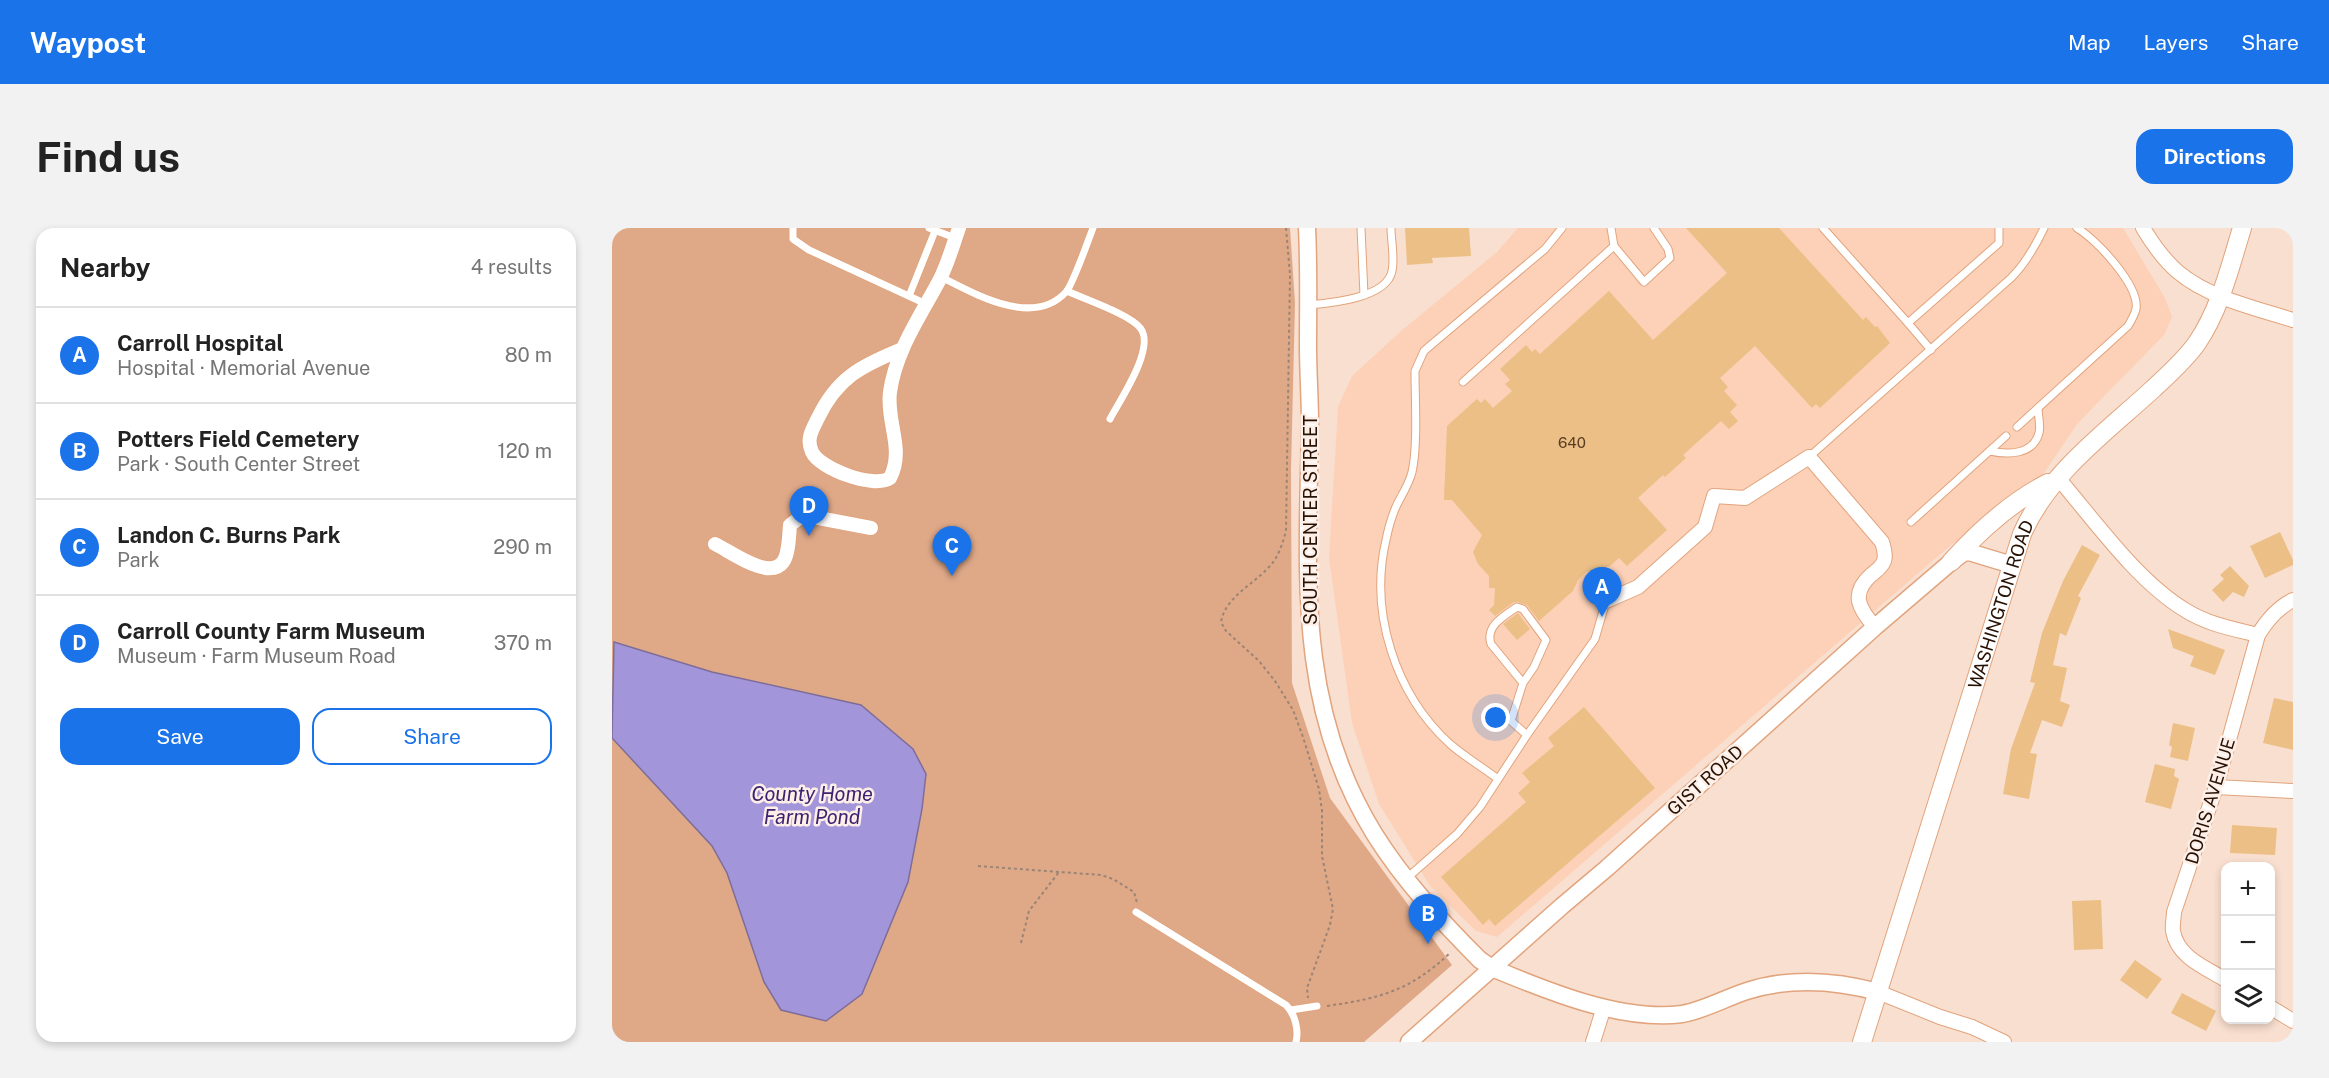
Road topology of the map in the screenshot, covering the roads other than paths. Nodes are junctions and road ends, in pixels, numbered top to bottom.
1 (793, 228) edge
2 (1093, 228) edge
3 (1307, 228) edge
4 (1361, 228) edge
5 (1391, 228) edge
6 (1562, 228) edge
7 (1611, 228) edge
8 (1654, 228) edge
9 (1823, 228) edge
10 (1999, 228) edge
11 (2044, 228) edge
12 (2077, 228) edge
13 (2143, 228) edge
14 (2242, 228) edge
15 (932, 229) edge
16 (957, 233) edge
17 (1614, 246) junction
18 (941, 277) junction
19 (1067, 291) junction
20 (1364, 295) junction
21 (909, 296) junction
22 (2220, 296) junction
23 (926, 304) junction
24 (1309, 305) junction
25 (2293, 320) edge
26 (1908, 323) junction
27 (900, 350) junction
28 (1931, 350) junction
29 (1463, 382) dead end
30 (2038, 408) junction
31 (1110, 419) dead end
32 (2017, 427) dead end
33 (2006, 436) dead end
34 (1990, 451) junction
35 (1809, 457) junction
36 (2058, 478) junction
37 (1911, 522) dead end
38 (871, 528) dead end
39 (715, 543) dead end
40 (1952, 562) junction
41 (2012, 565) junction
42 (2293, 600) edge
43 (1606, 601) joint
44 (1875, 627) junction
45 (2258, 635) junction
46 (1523, 683) junction
47 (1527, 735) junction
48 (1498, 779) junction
49 (2216, 787) junction
50 (2293, 791) edge
51 (1406, 879) junction
52 (1136, 912) road end
53 (1492, 968) junction
54 (2221, 977) edge
55 (1878, 992) junction
56 (1317, 1006) dead end
57 (1604, 1007) junction
58 (1291, 1010) junction
59 (2275, 1010) edge
60 (2293, 1021) edge
61 (1296, 1042) edge
62 (1408, 1042) edge
63 (1593, 1042) edge
64 (1862, 1042) edge
65 (2004, 1042) edge

1 - 21 lane
2 - 19 lane
3 - 24 street, SOUTH CENTER STREET
4 - 20 lane
5 - 20 lane
6 - 48 lane
7 - 17 lane
8 - 17 lane
9 - 26 lane
10 - 26 lane
11 - 28 lane
12 - 30 lane
13 - 22 street
14 - 22 main road, WASHINGTON ROAD
15 - 16 lane
15 - 21 lane
16 - 18 street
17 - 29 lane
18 - 19 lane
18 - 23 street
19 - 31 lane
20 - 24 lane
21 - 23 lane
22 - 25 street
22 - 36 main road, WASHINGTON ROAD
23 - 27 street
24 - 51 street, SOUTH CENTER STREET
26 - 28 lane
27 - 27 street
28 - 35 lane
30 - 32 lane
30 - 34 lane
33 - 34 lane
34 - 37 lane
35 - 43 street
35 - 44 street
36 - 40 main road
36 - 41 main road, WASHINGTON ROAD
36 - 45 street
38 - 39 street
40 - 41 street, GIST ROAD
40 - 44 street, GIST ROAD
41 - 55 main road, WASHINGTON ROAD
42 - 45 street
43 - 47 lane
44 - 53 street, GIST ROAD
45 - 49 street, DORIS AVENUE
46 - 46 lane
46 - 47 lane
47 - 48 lane
48 - 51 lane
49 - 50 street
49 - 54 street, DORIS AVENUE
51 - 53 street, SOUTH CENTER STREET
52 - 58 lane
53 - 57 street, SOUTH CENTER STREET
53 - 62 street, GIST ROAD
55 - 57 street, SOUTH CENTER STREET
55 - 64 main road, WASHINGTON ROAD
55 - 65 street
56 - 58 lane
57 - 63 street
58 - 61 lane
59 - 60 street

